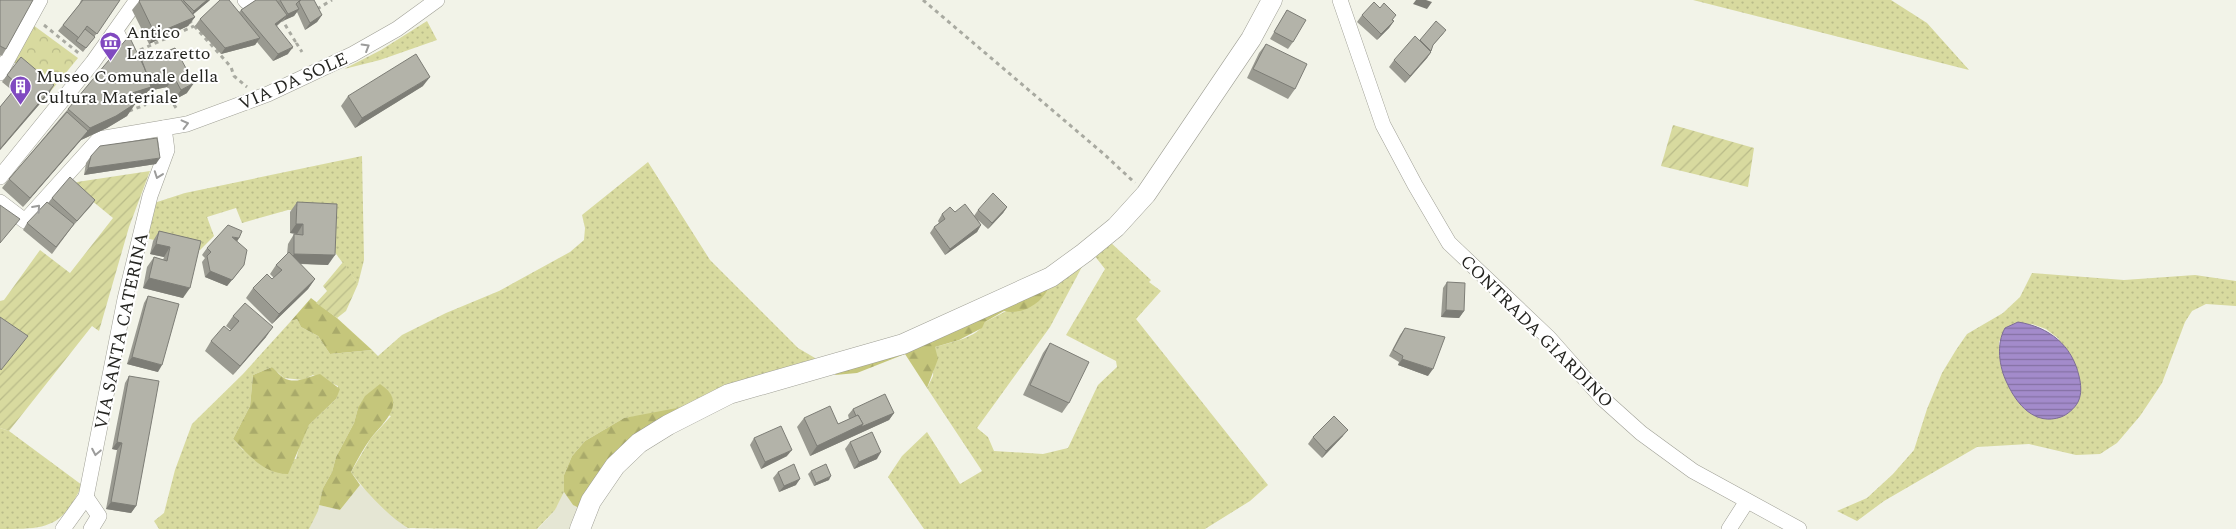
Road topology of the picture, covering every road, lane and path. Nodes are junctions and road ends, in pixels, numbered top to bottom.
1 (40, 0) edge
2 (137, 0) edge
3 (245, 0) edge
4 (251, 0) edge
5 (332, 0) edge
6 (437, 0) edge
7 (922, 0) edge
8 (1272, 0) edge
9 (1340, 0) edge
10 (318, 9) edge
11 (182, 13) edge
12 (32, 16) junction
13 (280, 17) edge
14 (194, 26) junction
15 (118, 27) junction
16 (149, 46) dead end
17 (302, 52) dead end
18 (131, 54) edge
19 (91, 64) junction
20 (0, 73) edge
21 (141, 92) edge
22 (258, 97) junction
23 (143, 99) junction
24 (129, 111) edge
25 (187, 124) junction
26 (164, 128) junction
27 (0, 177) edge
28 (1146, 194) junction
29 (0, 202) edge
30 (86, 496) junction
31 (1747, 501) junction
32 (63, 529) edge
33 (91, 529) edge
34 (580, 529) edge
35 (1729, 529) edge
36 (1799, 529) edge

1 - 12 street
2 - 15 street
3 - 4 street
5 - 10 path
22 -> 6 street, VIA DA SOLE
7 - 28 path
8 - 28 main road
9 - 31 street, CONTRADA GIARDINO
11 - 14 path
12 - 19 path
12 - 20 street
13 - 17 path
14 - 16 path
14 - 22 path
15 - 18 lane
15 - 19 street
19 - 27 street
21 - 23 path
22 - 25 street, VIA DA SOLE
23 - 24 path
23 - 25 path
26 -> 25 street, VIA DA SOLE
29 -> 26 street, VIA DA SOLE
26 -> 30 street, VIA SANTA CATERINA
28 - 34 main road
30 - 32 street, VIA SANTA CATERINA
30 - 33 street
31 - 35 street
31 - 36 street, CONTRADA GIARDINO

